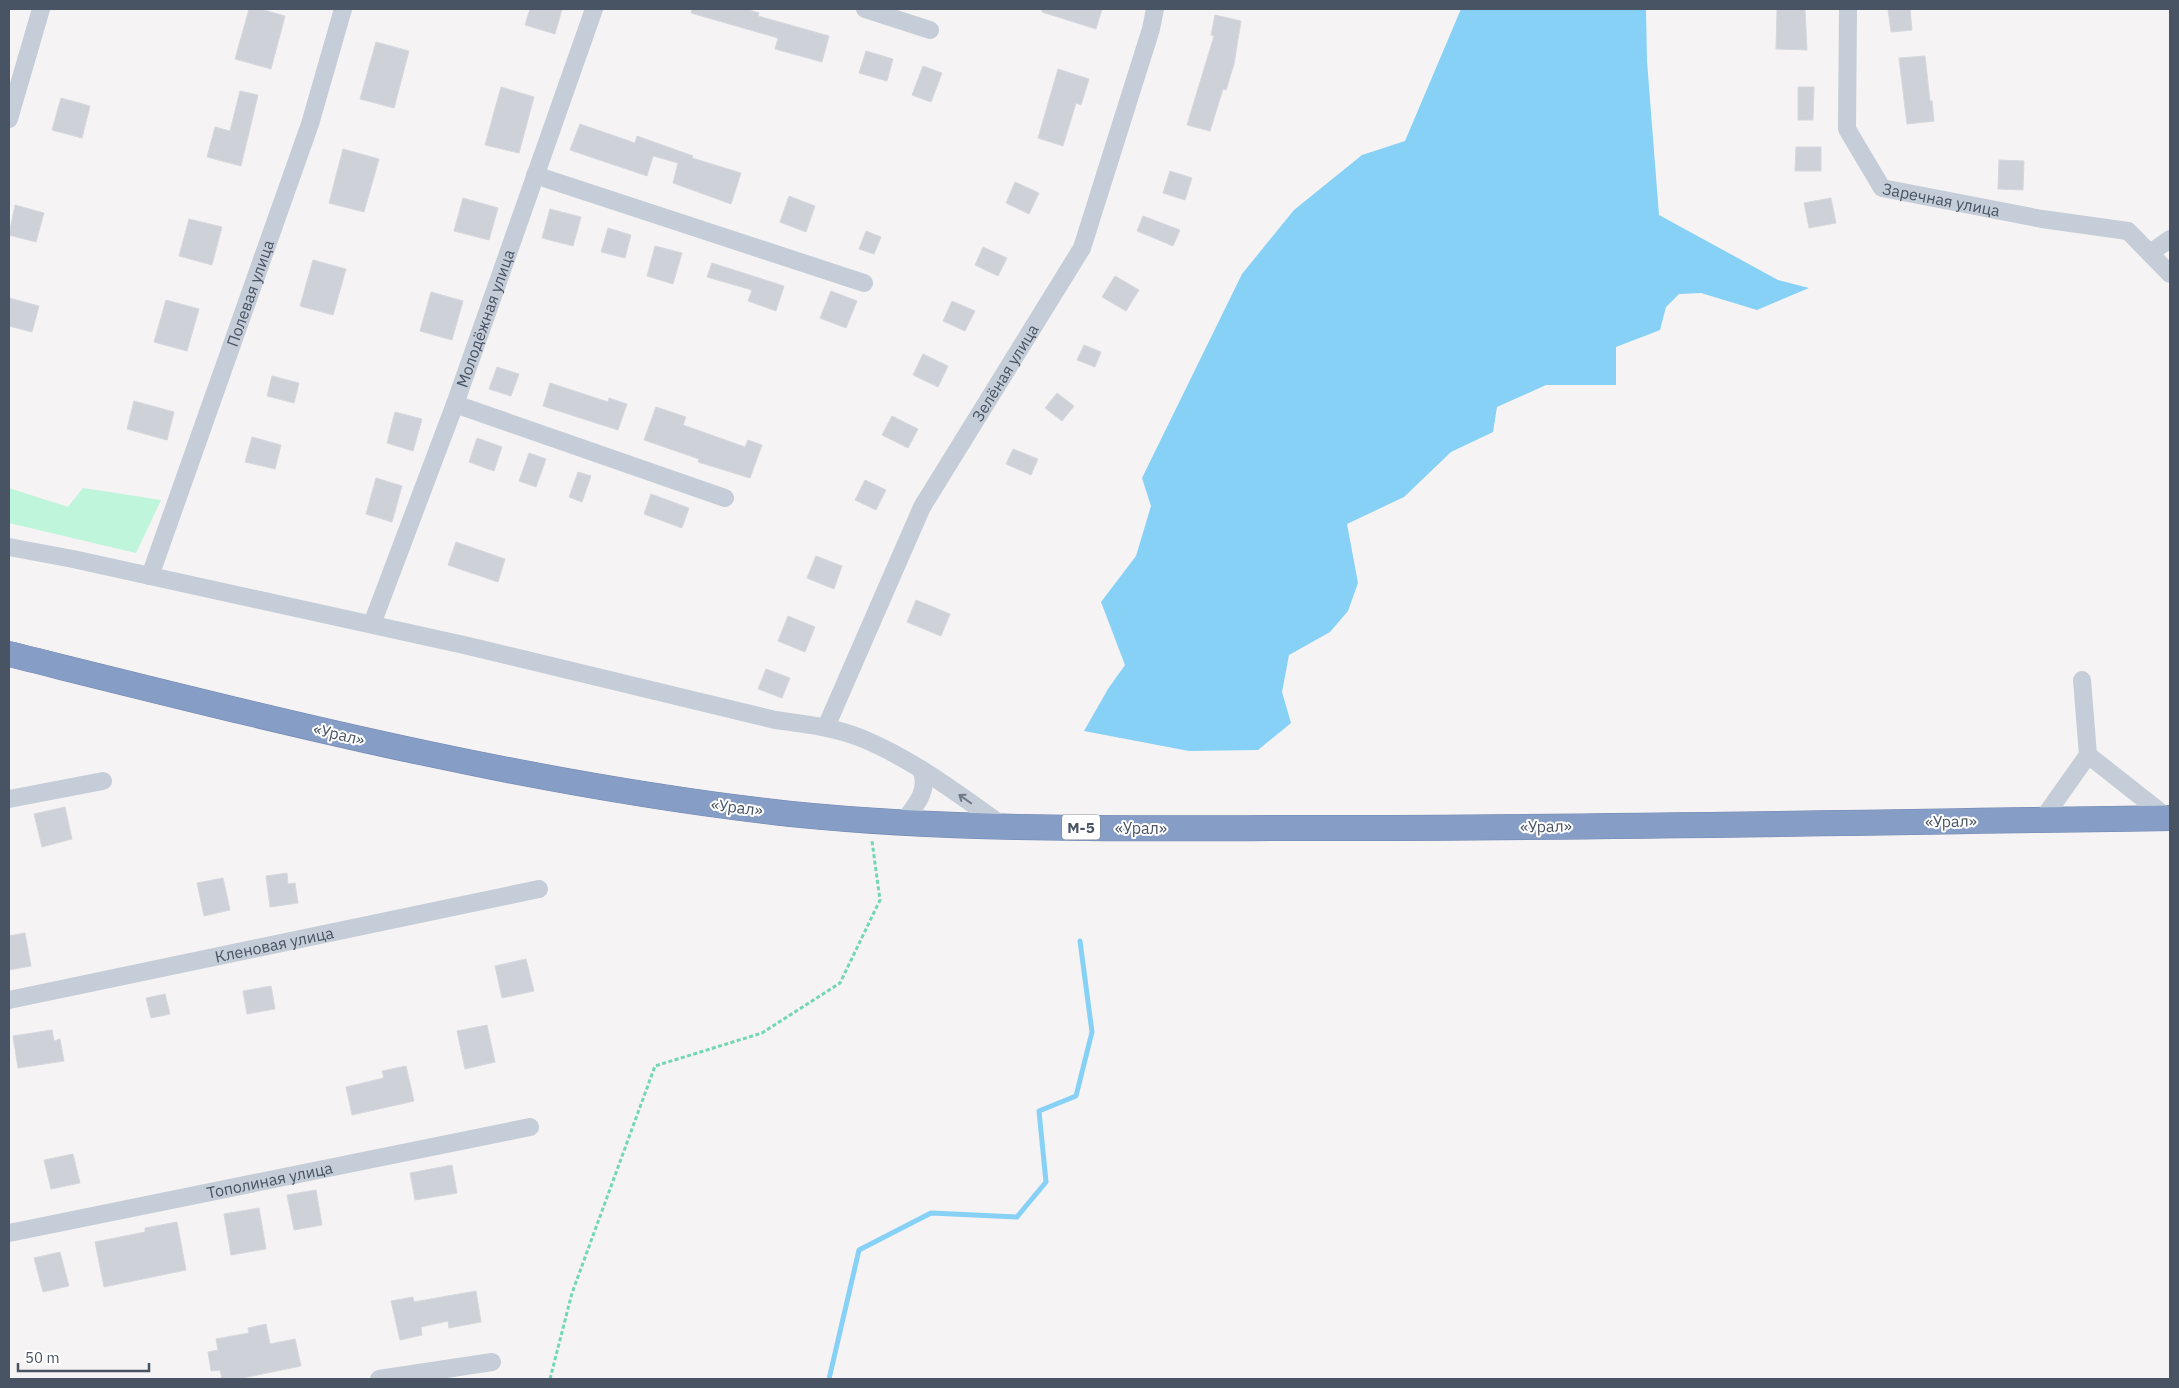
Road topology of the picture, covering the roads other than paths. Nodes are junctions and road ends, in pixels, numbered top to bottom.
1 (41, 9) edge
2 (343, 9) edge
3 (594, 9) edge
4 (865, 9) edge
5 (1154, 9) edge
6 (1848, 9) edge
7 (930, 30) dead end
8 (9, 119) edge
9 (535, 175) junction
10 (2170, 239) edge
11 (2150, 253) junction
12 (2170, 274) edge
13 (864, 283) dead end
14 (455, 404) junction
15 (725, 498) dead end
16 (9, 547) edge
17 (150, 576) junction
18 (372, 624) junction
19 (9, 654) edge
20 (2082, 680) dead end
21 (826, 727) junction
22 (2088, 755) junction
23 (921, 769) junction
24 (103, 781) dead end
25 (9, 799) edge
26 (2169, 818) edge
27 (2042, 820) junction
28 (904, 822) junction
29 (1005, 826) junction
30 (539, 889) dead end
31 (9, 1000) edge
32 (530, 1127) dead end
33 (9, 1233) edge
34 (492, 1362) dead end
35 (379, 1379) edge

1 - 8 street
2 - 17 street, Полевая улица
3 - 9 street, Молодёжная улица
4 - 7 street
5 - 21 street, Зелёная улица
6 - 11 street, Заречная улица
9 - 13 street
9 - 14 street, Молодёжная улица
10 - 11 street
11 - 12 street, Заречная улица
14 - 15 street
14 - 18 street, Молодёжная улица
16 - 17 street
17 - 18 street
18 - 21 street
19 - 28 highway, «Урал» / М-5
20 - 22 street
21 - 23 street
22 - 26 street
22 - 27 street
23 - 28 street
29 -> 23 street
24 - 25 street
26 - 27 highway, «Урал» / М-5
27 - 29 highway, «Урал» / М-5
28 - 29 highway, «Урал» / М-5
30 - 31 street, Кленовая улица
32 - 33 street, Тополиная улица
34 - 35 street

